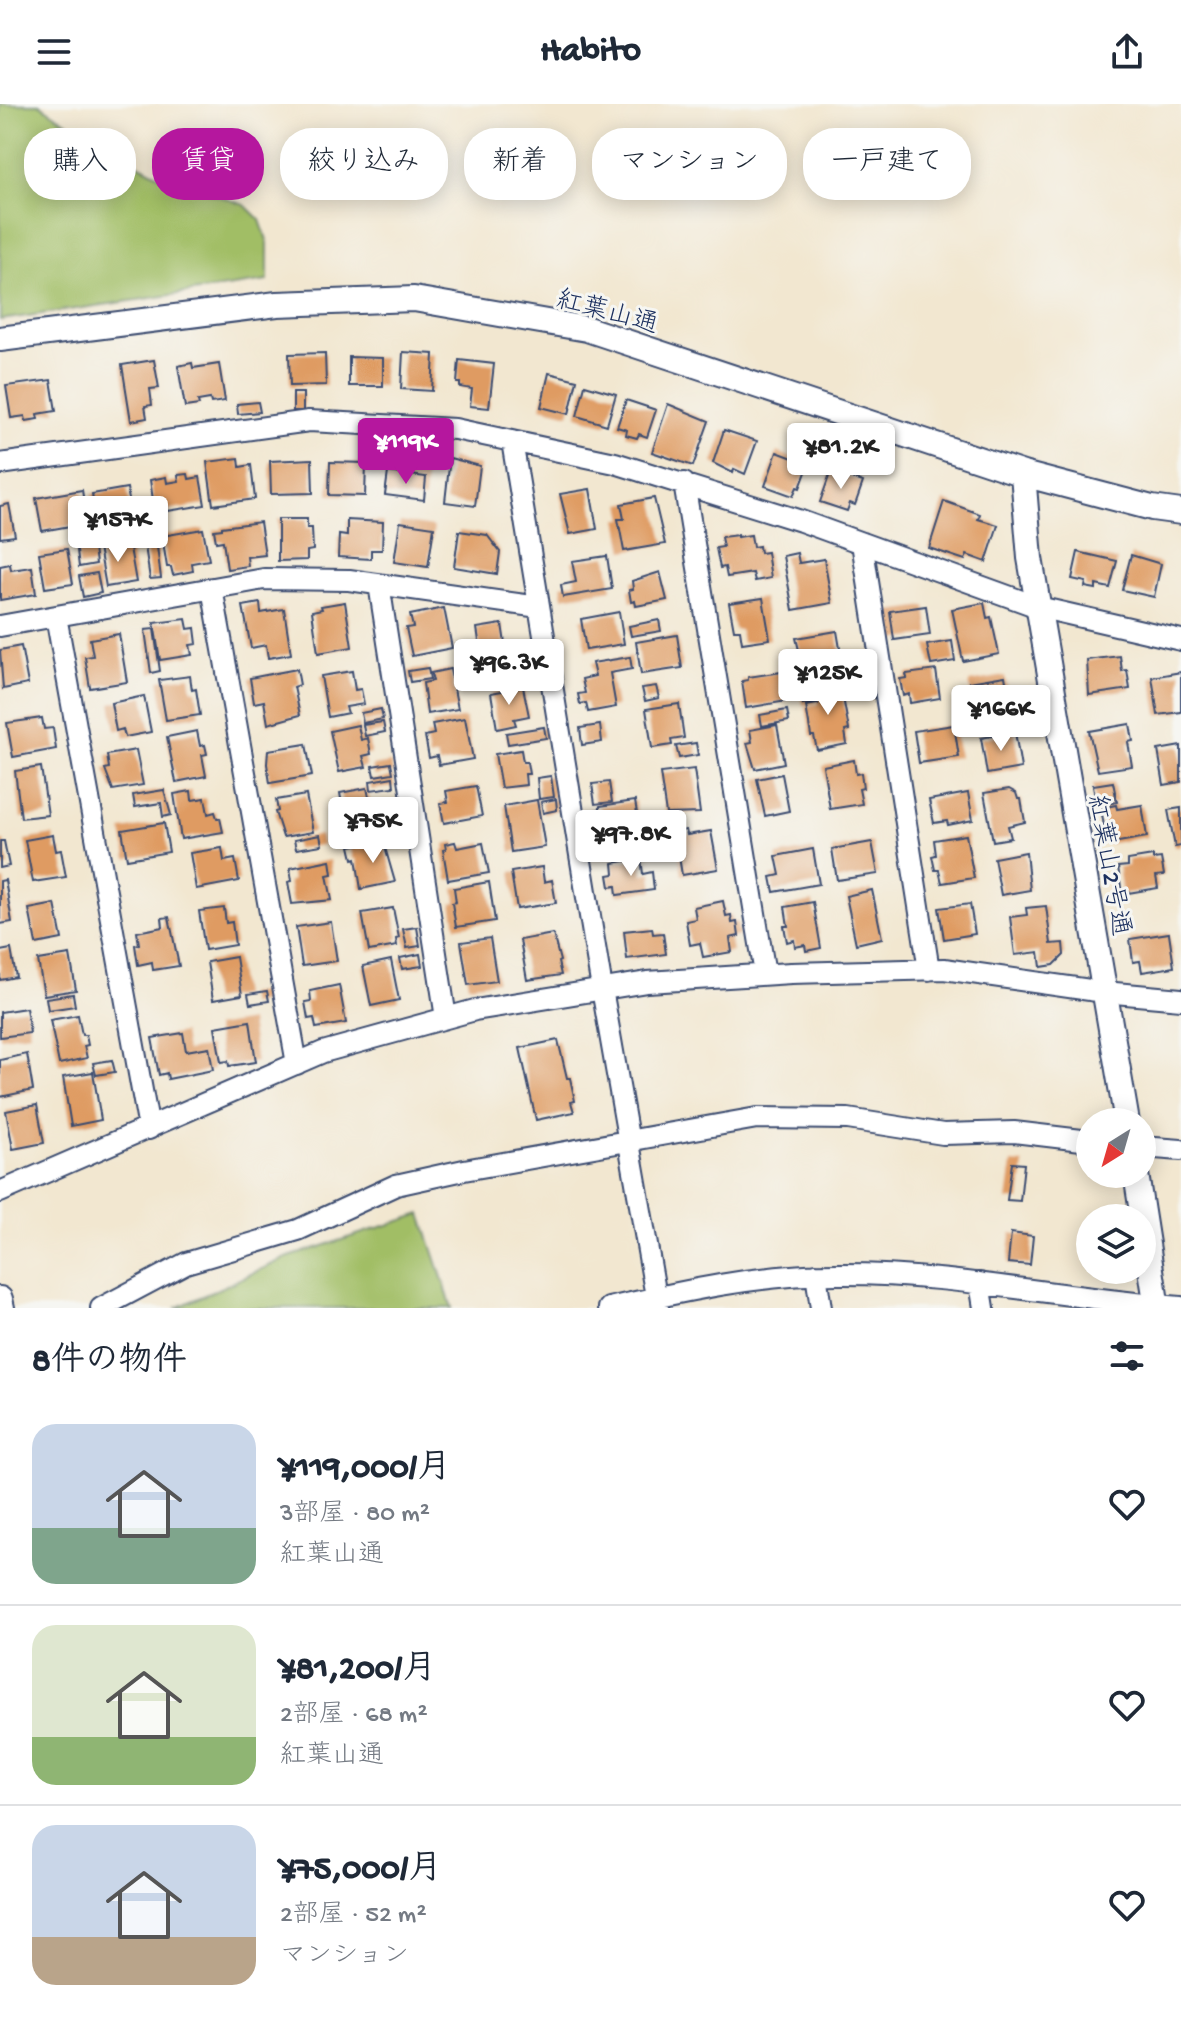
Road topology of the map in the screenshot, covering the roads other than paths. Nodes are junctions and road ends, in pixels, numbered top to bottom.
1 (0, 339) edge
2 (512, 441) junction
3 (0, 464) edge
4 (1023, 474) junction
5 (684, 483) junction
6 (1181, 512) edge
7 (862, 543) junction
8 (379, 584) junction
9 (212, 588) junction
10 (539, 607) junction
11 (1038, 607) junction
12 (56, 616) junction
13 (0, 626) edge
14 (1181, 640) edge
15 (929, 970) junction
16 (765, 974) junction
17 (602, 989) junction
18 (1104, 992) junction
19 (1181, 999) edge
20 (446, 1018) junction
21 (297, 1064) junction
22 (1125, 1108) edge
23 (149, 1129) junction
24 (1076, 1139) edge
25 (630, 1140) junction
26 (1156, 1148) edge
27 (1181, 1150) edge
28 (1139, 1188) edge
29 (0, 1192) edge
30 (816, 1274) junction
31 (980, 1283) junction
32 (0, 1299) edge
33 (657, 1302) edge
34 (1165, 1307) edge
35 (2, 1308) edge
36 (101, 1308) edge
37 (609, 1308) edge
38 (821, 1308) edge
39 (984, 1308) edge

1 - 4 street, 紅葉山通
2 - 3 street
2 - 5 street
2 - 10 street
4 - 6 street, 紅葉山通
4 - 11 street, 紅葉山2号通
5 - 7 street
5 - 16 street
7 - 11 street
7 - 15 street
8 - 9 street
8 - 10 street
8 - 20 street
9 - 12 street
9 - 21 street
10 - 17 street
11 - 14 street
11 - 18 street, 紅葉山2号通
12 - 13 street
12 - 23 street
15 - 16 street
15 - 18 street
16 - 17 street
17 - 20 street
17 - 25 street
18 - 19 street
18 - 22 street, 紅葉山2号通
20 - 21 street
21 - 23 street
23 - 29 street
24 - 25 street
25 - 33 street
25 - 36 street
26 - 27 street
28 - 34 street
30 - 31 street
30 - 33 street
30 - 38 street
31 - 34 street
31 - 39 street
32 - 35 street
33 - 37 street

